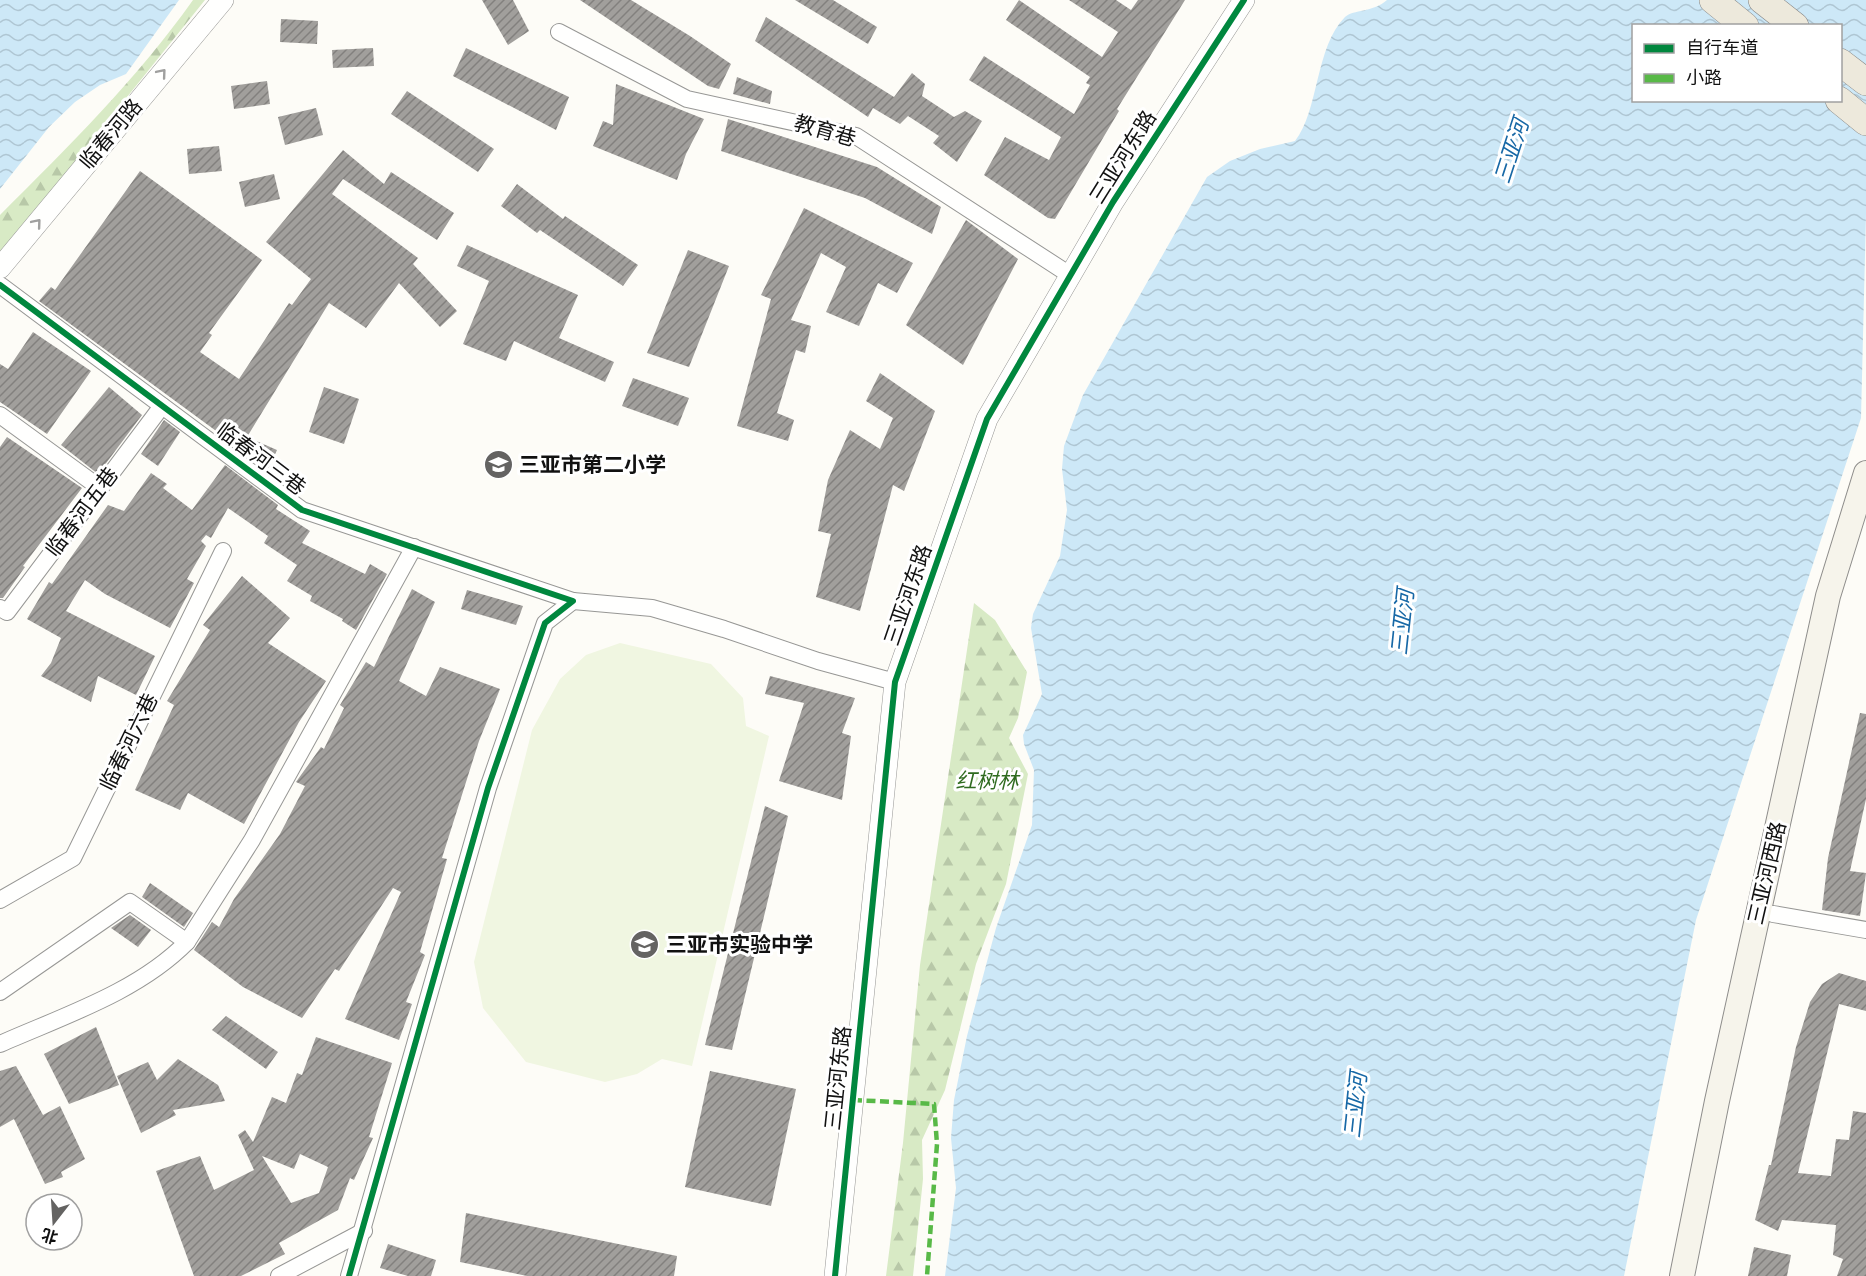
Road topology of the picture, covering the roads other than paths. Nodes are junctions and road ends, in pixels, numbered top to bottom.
1 (223, 0) edge
2 (1244, 0) edge
3 (1713, 0) edge
4 (1762, 0) edge
5 (1743, 24) edge
6 (1792, 24) edge
7 (559, 32) dead end
8 (1842, 64) edge
9 (1866, 82) edge
10 (1841, 102) edge
11 (1866, 123) edge
12 (0, 268) edge
13 (1070, 275) junction
14 (0, 285) edge
15 (162, 406) junction
16 (0, 415) edge
17 (1866, 473) edge
18 (100, 488) junction
19 (1866, 510) edge
20 (414, 547) junction
21 (223, 551) dead end
22 (573, 601) junction
23 (0, 608) edge
24 (895, 682) junction
25 (0, 900) edge
26 (1773, 914) junction
27 (1866, 930) edge
28 (187, 942) junction
29 (0, 992) edge
30 (0, 1044) edge
31 (364, 1231) junction
32 (279, 1276) edge
33 (349, 1276) edge
34 (835, 1276) edge
35 (1682, 1276) edge
36 (1696, 1276) edge

12 -> 1 street, 临春河路
2 - 13 street, 三亚河东路
3 - 5 main road
4 - 6 main road
7 - 13 street, 教育巷
8 - 9 main road
10 - 11 main road
13 - 24 street, 三亚河东路
14 - 15 street, 临春河三巷
15 - 18 street, 临春河五巷
15 - 20 street, 临春河三巷
16 - 18 street
17 - 35 main road, 三亚河西路
18 - 23 street, 临春河五巷
19 - 26 main road, 三亚河西路
20 - 22 street, 临春河三巷
20 - 28 street
21 - 25 street, 临春河六巷
22 - 24 street, 临春河三巷
22 - 31 street
24 - 34 street, 三亚河东路
26 - 27 street
26 - 36 main road, 三亚河西路
28 - 29 street
28 - 30 street
31 - 32 street
31 - 33 street

